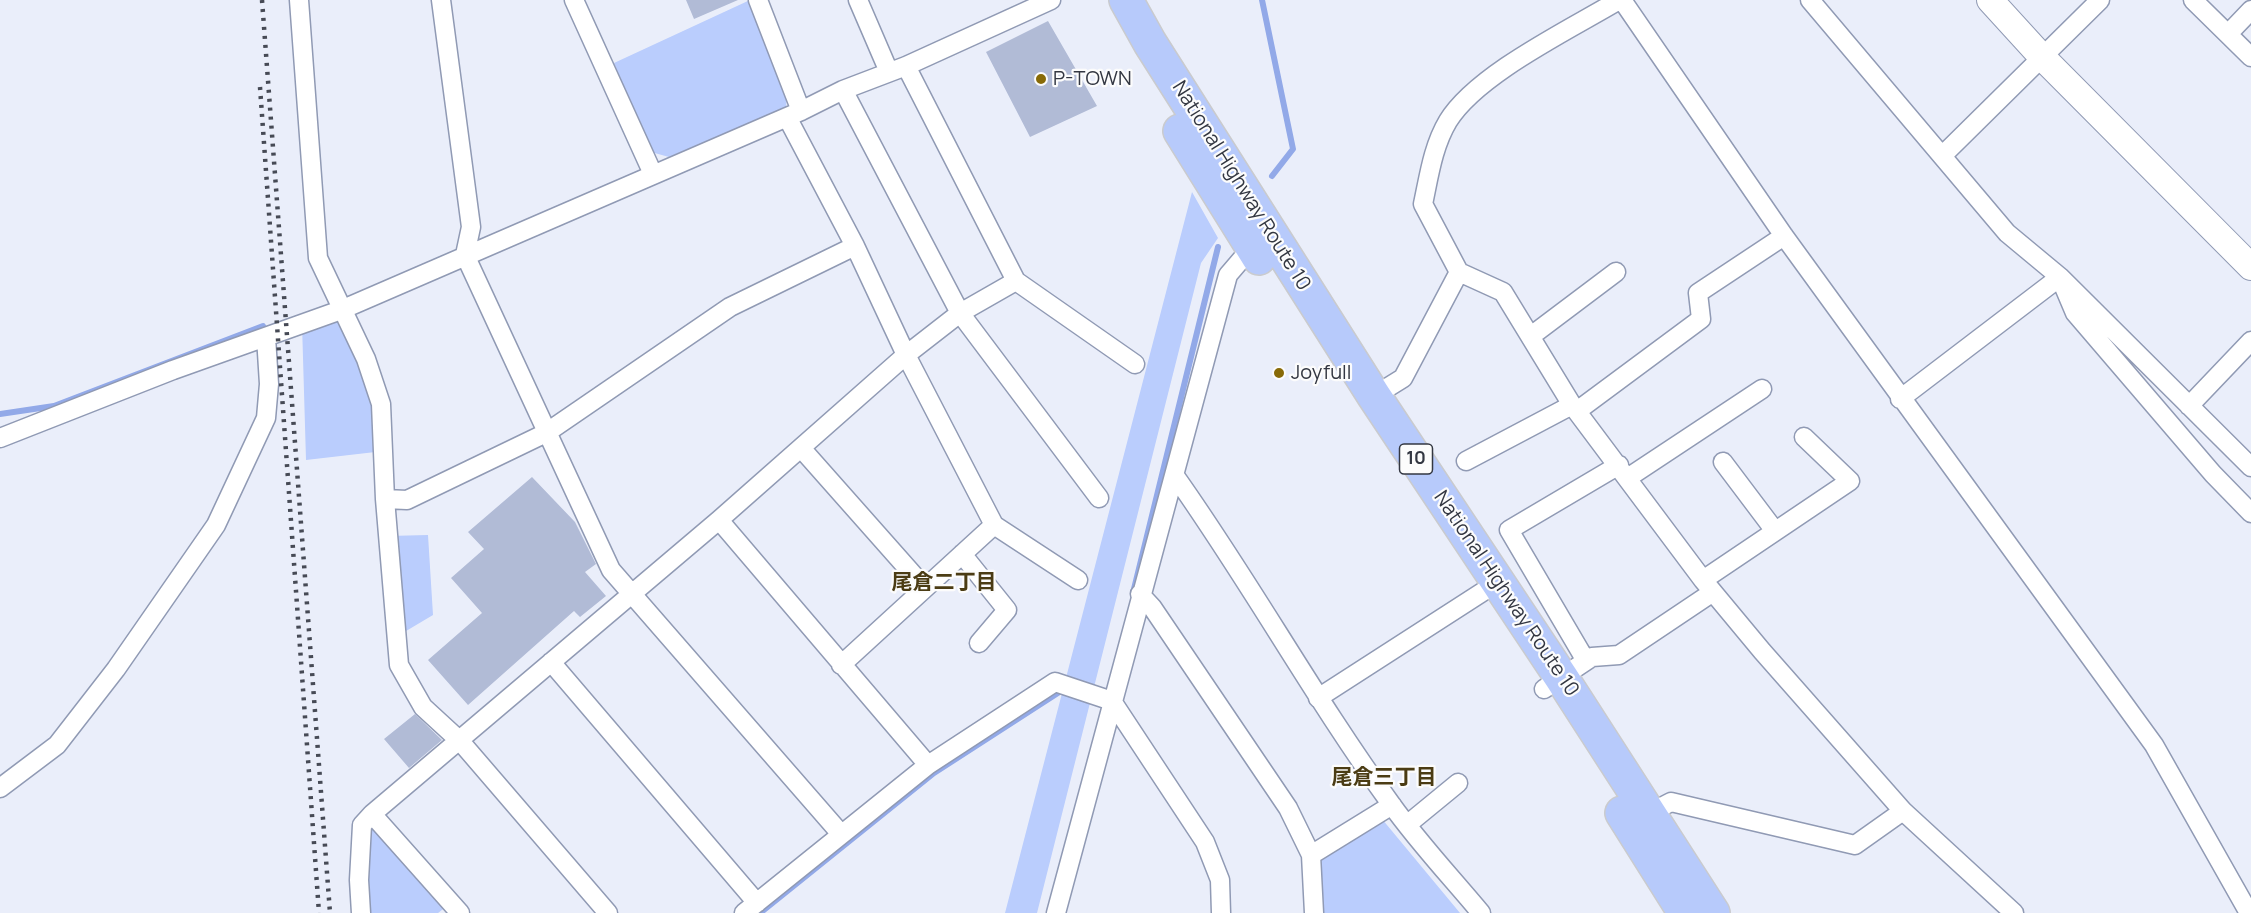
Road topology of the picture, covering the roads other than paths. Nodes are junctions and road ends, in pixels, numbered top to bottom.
1 (299, 0) edge
2 (441, 0) edge
3 (574, 0) edge
4 (758, 0) edge
5 (858, 0) edge
6 (1051, 0) edge
7 (1105, 0) edge
8 (1126, 0) edge
9 (1620, 0) edge
10 (1810, 0) edge
11 (1990, 0) edge
12 (2100, 0) edge
13 (2193, 0) edge
14 (1019, 6) edge
15 (2251, 10) edge
16 (2228, 34) junction
17 (2042, 57) junction
18 (2251, 57) edge
19 (897, 69) junction
20 (843, 90) junction
21 (794, 114) junction
22 (1943, 155) junction
23 (653, 174) junction
24 (1258, 214) junction
25 (1784, 236) junction
26 (855, 246) junction
27 (1252, 247) junction
28 (465, 255) junction
29 (2251, 267) edge
30 (1459, 272) junction
31 (1616, 272) dead end
32 (2060, 277) junction
33 (1016, 281) junction
34 (341, 310) junction
35 (960, 313) junction
36 (1531, 336) junction
37 (266, 337) junction
38 (2251, 341) edge
39 (906, 355) junction
40 (1135, 364) dead end
41 (1762, 389) dead end
42 (1374, 396) junction
43 (1900, 399) junction
44 (2189, 406) junction
45 (1575, 408) junction
46 (546, 433) junction
47 (1804, 437) dead end
48 (0, 438) edge
49 (801, 448) junction
50 (1466, 461) dead end
51 (1723, 462) dead end
52 (2251, 467) edge
53 (1624, 471) junction
54 (1175, 476) junction
55 (1099, 498) dead end
56 (385, 500) junction
57 (2251, 513) edge
58 (719, 520) junction
59 (994, 525) junction
60 (1775, 531) junction
61 (962, 554) junction
62 (1078, 580) dead end
63 (1708, 585) junction
64 (925, 588) junction
65 (1490, 588) junction
66 (631, 592) junction
67 (1140, 594) junction
68 (980, 643) dead end
69 (551, 662) junction
70 (841, 665) junction
71 (1563, 675) junction
72 (1318, 698) junction
73 (1112, 701) junction
74 (460, 741) junction
75 (928, 765) junction
76 (1458, 783) dead end
77 (0, 788) edge
78 (1392, 805) junction
79 (1903, 811) junction
80 (372, 814) junction
81 (1640, 820) junction
82 (1408, 824) junction
83 (841, 834) junction
84 (1311, 855) junction
85 (750, 908) edge
86 (362, 913) edge
87 (460, 913) edge
88 (608, 913) edge
89 (1056, 913) edge
90 (1221, 913) edge
91 (1314, 913) edge
92 (1481, 913) edge
93 (1685, 913) edge
94 (1713, 913) edge
95 (2014, 913) edge
96 (2248, 913) edge

1 - 34 street
2 - 28 street
3 - 23 street
4 - 21 street
5 - 19 street
6 - 14 street
7 - 27 highway, National Highway Route 10 / 10
8 - 24 highway, National Highway Route 10 / 10
9 - 25 street
9 - 30 street
10 - 22 street
11 - 17 street
12 - 17 street
13 - 16 street
14 - 19 street
15 - 16 street
16 - 18 street
17 - 22 street
17 - 29 street
19 - 20 street
19 - 33 street
20 - 21 street
20 - 35 street
21 - 23 street
21 - 26 street
22 - 32 street
23 - 28 street
24 - 27 street
24 - 42 highway, National Highway Route 10 / 10
25 - 43 street
25 - 45 street
26 - 39 street
26 - 46 street
27 - 54 street
27 - 65 highway, National Highway Route 10 / 10
28 - 34 street
28 - 46 street
30 - 36 street
30 - 42 street
31 - 36 street
32 - 43 street
32 - 44 street
32 - 57 street
33 - 35 street
33 - 40 street
34 - 37 street
34 - 56 street
35 - 39 street
35 - 55 street
36 - 45 street
37 - 48 street
37 - 77 street
38 - 44 street
39 - 49 street
39 - 59 street
41 - 53 street
42 - 65 highway, National Highway Route 10 / 10
43 - 96 street
44 - 52 street
45 - 50 street
45 - 53 street
46 - 56 street
46 - 66 street
47 - 60 street
49 - 58 street
49 - 64 street
51 - 60 street
53 - 63 street
53 - 71 street
54 - 67 street
54 - 72 street
56 - 74 street
58 - 66 street
58 - 70 street
59 - 61 street
59 - 62 street
60 - 63 street
61 - 64 street
61 - 68 street
63 - 71 street
63 - 79 street
64 - 70 street
65 - 71 highway, National Highway Route 10 / 10
65 - 72 street
66 - 69 street
66 - 83 street
67 - 73 street
67 - 84 street
69 - 74 street
69 - 85 street
70 - 75 street
71 - 81 highway, National Highway Route 10 / 10
72 - 78 street
73 - 75 street
73 - 89 street
73 - 90 street
74 - 80 street
74 - 88 street
75 - 83 street
76 - 82 street
78 - 82 street
78 - 84 street
79 - 81 street
79 - 95 street
80 - 86 street
80 - 87 street
81 - 93 highway, National Highway Route 10 / 10
81 - 94 highway, National Highway Route 10 / 10
82 - 92 street
83 - 85 street
84 - 91 street

